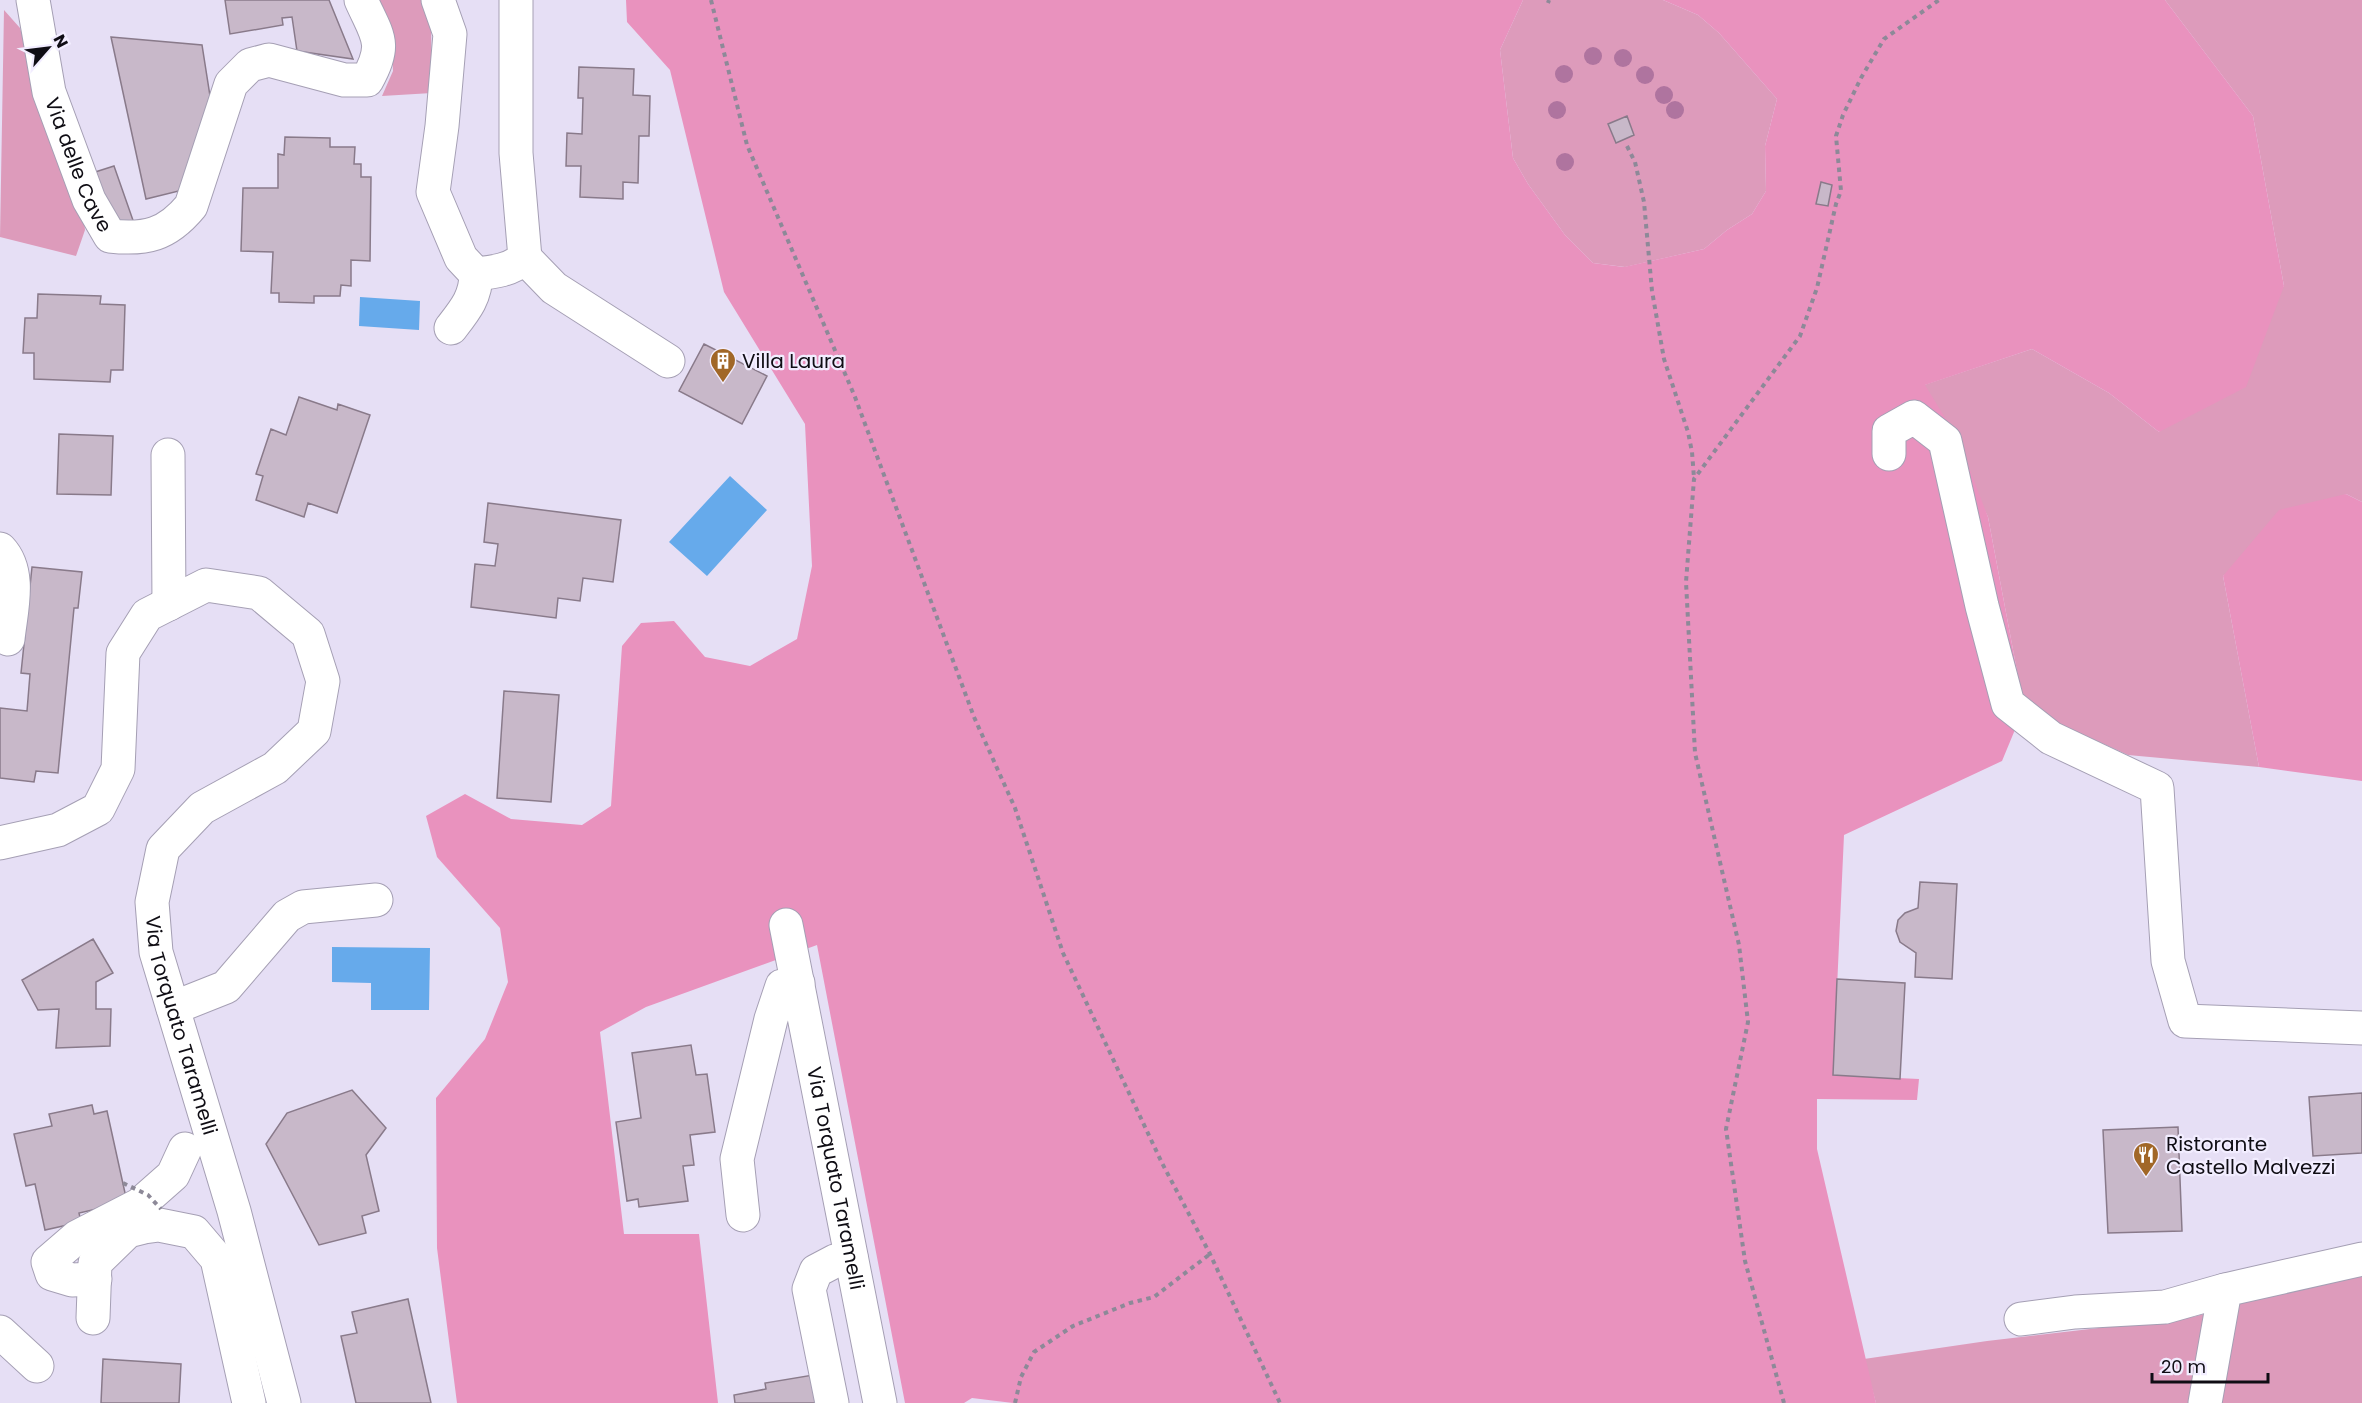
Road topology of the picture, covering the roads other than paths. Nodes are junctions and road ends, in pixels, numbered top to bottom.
1 (33, 0) edge
2 (361, 0) edge
3 (438, 0) edge
4 (516, 0) edge
5 (525, 258) junction
6 (476, 274) junction
7 (451, 328) dead end
8 (668, 361) dead end
9 (1889, 454) dead end
10 (168, 455) dead end
11 (0, 549) edge
12 (169, 604) junction
13 (8, 639) dead end
14 (0, 843) edge
15 (376, 900) dead end
16 (173, 1008) junction
17 (2362, 1028) edge
18 (185, 1149) dead end
19 (743, 1215) dead end
20 (851, 1257) junction
21 (2362, 1259) edge
22 (95, 1279) junction
23 (2225, 1290) junction
24 (93, 1318) dead end
25 (2021, 1319) dead end
26 (0, 1332) edge
27 (37, 1366) dead end
28 (249, 1403) edge
29 (284, 1403) edge
30 (832, 1403) edge
31 (880, 1403) edge
32 (2205, 1403) edge

1 - 2 street, Via delle Cave
3 - 6 street
4 - 5 street
5 - 6 street
5 - 8 street
6 - 7 street
9 - 17 street
10 - 12 street
11 - 13 street
12 - 14 street, Via Torquato Taramelli
12 - 16 street, Via Torquato Taramelli
15 - 16 street
16 - 29 street, Via Torquato Taramelli
18 - 22 street
19 - 20 street, Via Torquato Taramelli
20 - 30 street
20 - 31 street, Via Torquato Taramelli
21 - 23 street
22 - 24 street
22 - 28 street
23 - 25 street
23 - 32 street
26 - 27 street

